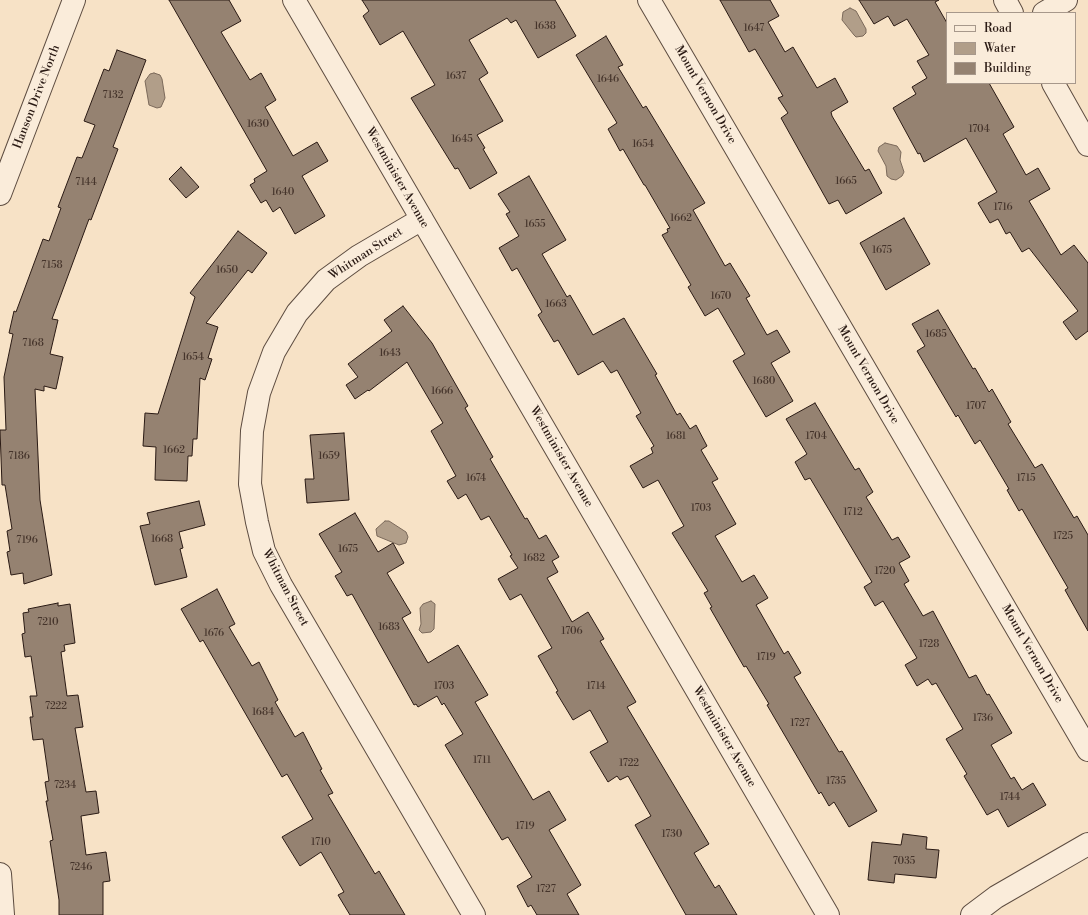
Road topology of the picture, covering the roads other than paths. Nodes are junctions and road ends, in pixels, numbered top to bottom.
1 (74, 0) edge
2 (294, 0) edge
3 (649, 0) edge
4 (1005, 0) edge
5 (1066, 0) edge
6 (1011, 12) edge
7 (1046, 12) edge
8 (1054, 84) edge
9 (1088, 145) edge
10 (0, 194) edge
11 (422, 219) junction
12 (1088, 750) edge
13 (1088, 844) edge
14 (0, 874) edge
15 (3, 915) edge
16 (474, 915) edge
17 (828, 915) edge
18 (972, 915) edge

1 - 10 street, Hanson Drive North
2 - 11 street, Westminister Avenue
3 - 12 street, Mount Vernon Drive
4 - 6 street
5 - 7 street
8 - 9 street
11 - 16 street, Whitman Street
11 - 17 street, Westminister Avenue
13 - 18 street
14 - 15 street

